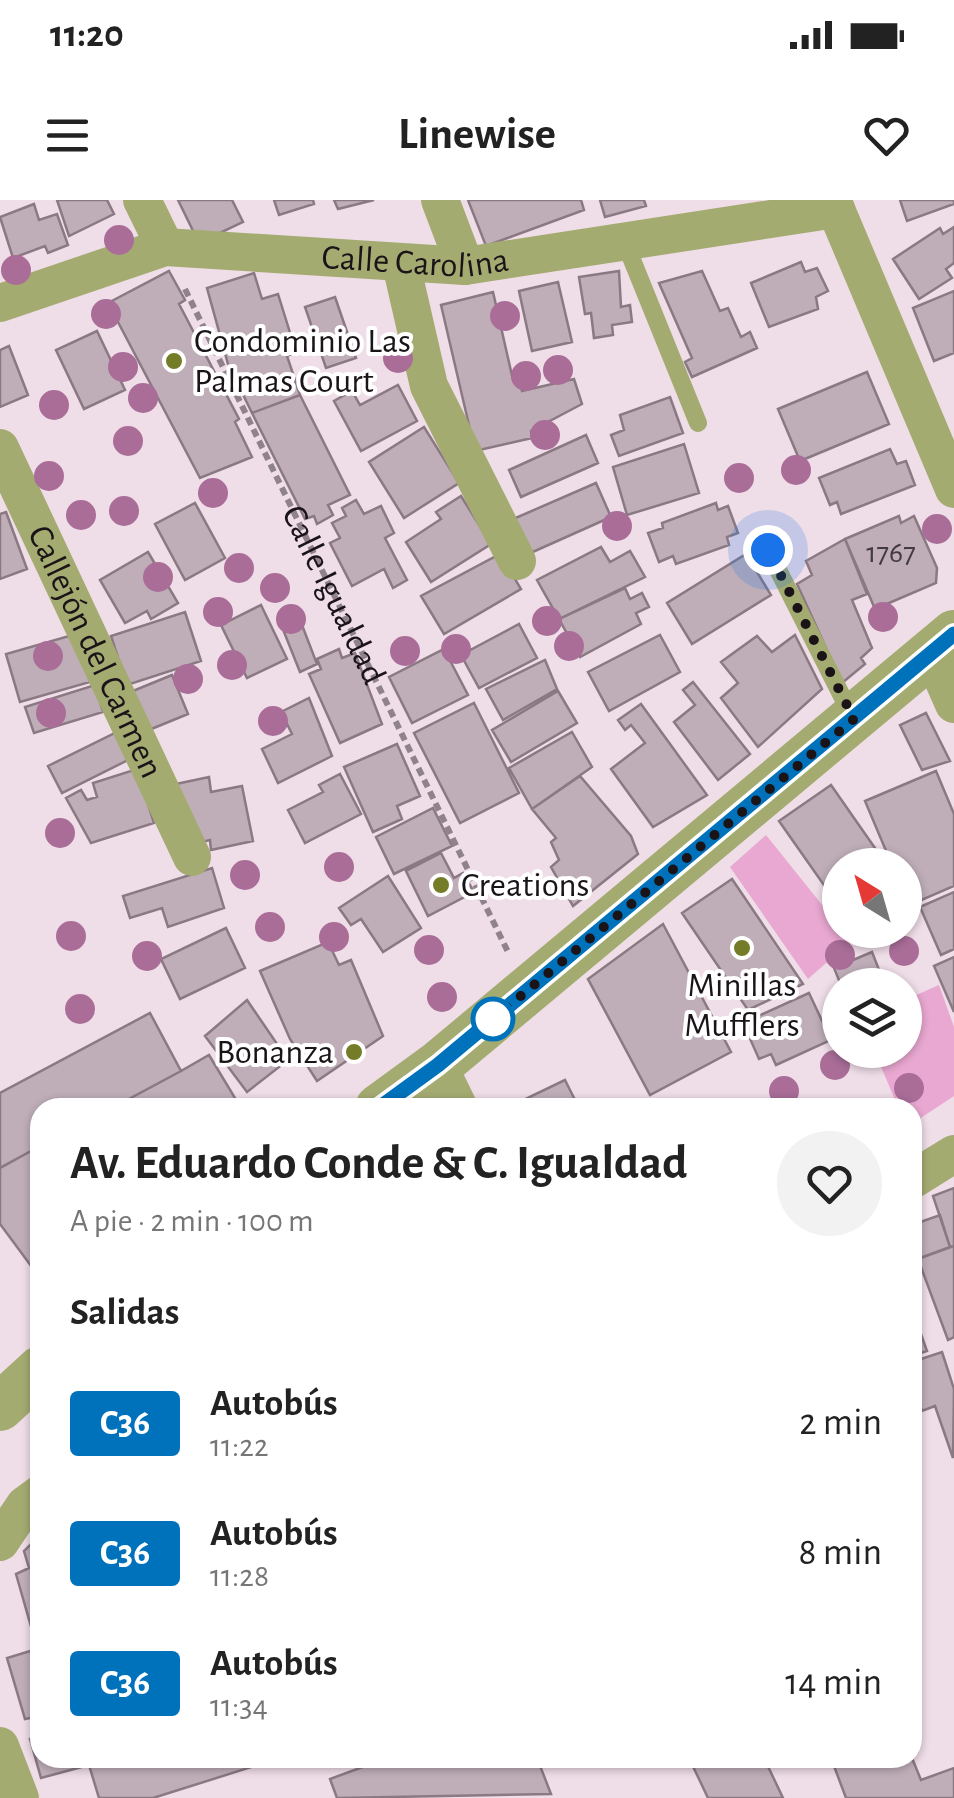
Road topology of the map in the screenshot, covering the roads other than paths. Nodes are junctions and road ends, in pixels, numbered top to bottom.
1 (142, 200) edge
2 (440, 200) edge
3 (834, 205) edge
4 (624, 240) junction
5 (166, 246) junction
6 (402, 264) junction
7 (464, 266) junction
8 (0, 304) edge
9 (698, 423) dead end
10 (0, 448) edge
11 (954, 488) edge
12 (768, 550) dead end
13 (517, 561) dead end
14 (943, 644) edge
15 (954, 704) edge
16 (854, 719) junction
17 (192, 857) dead end
18 (438, 1065) junction
19 (393, 1098) edge
20 (454, 1098) edge
21 (954, 1154) edge
22 (922, 1174) edge
23 (30, 1380) edge
24 (0, 1408) edge
25 (30, 1502) edge
26 (0, 1542) edge
27 (0, 1746) edge
28 (20, 1798) edge

1 - 5 street
2 - 7 street
3 - 4 street, Calle Carolina
3 - 11 street
4 - 7 street, Calle Carolina
4 - 9 lane
5 - 6 street, Calle Carolina
5 - 8 street, Calle Carolina
6 - 7 street, Calle Carolina
6 - 13 street
10 - 17 street, Callejón del Carmen
12 - 16 lane
14 - 15 street
14 - 16 street
16 - 18 street
18 - 19 street
18 - 20 street
21 - 22 street
23 - 24 street
25 - 26 street
27 - 28 street

